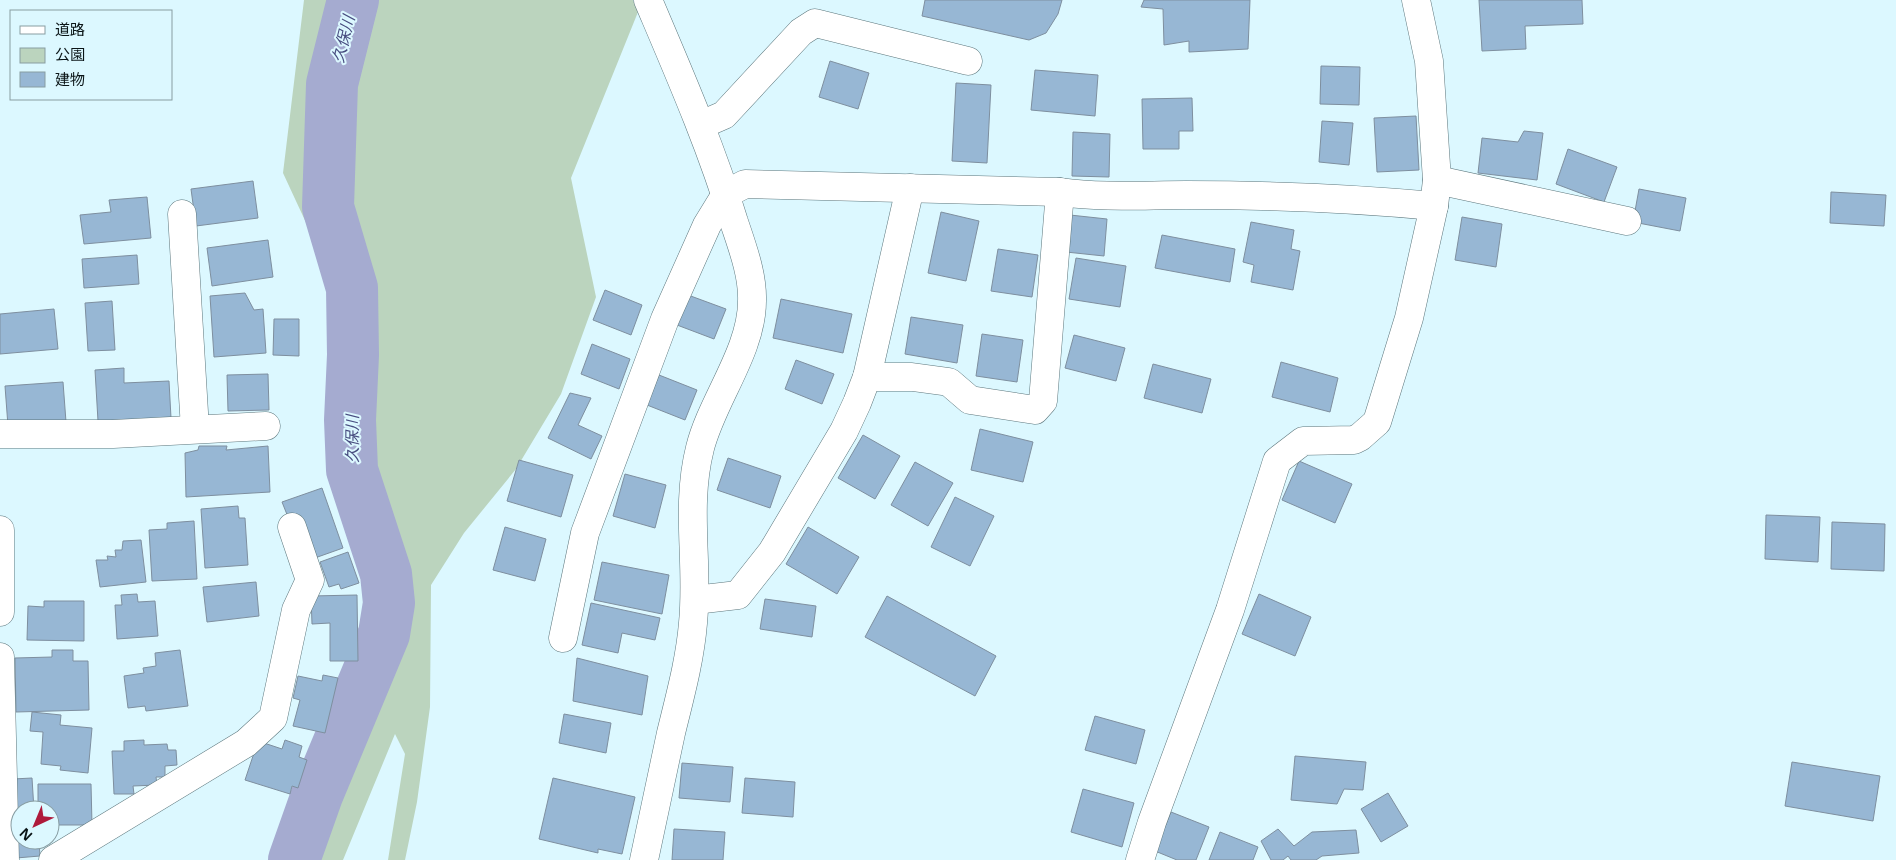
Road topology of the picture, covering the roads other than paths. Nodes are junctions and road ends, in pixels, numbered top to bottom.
1 (648, 0) edge
2 (1416, 0) edge
3 (968, 61) dead end
4 (701, 125) junction
5 (910, 188) junction
6 (1060, 192) junction
7 (1435, 193) junction
8 (726, 194) junction
9 (182, 214) dead end
10 (1627, 221) dead end
11 (866, 377) junction
12 (266, 426) dead end
13 (195, 429) junction
14 (0, 434) edge
15 (292, 527) dead end
16 (0, 530) edge
17 (695, 600) junction
18 (0, 612) edge
19 (563, 638) dead end
20 (0, 657) edge
21 (5, 860) edge
22 (53, 860) edge
23 (644, 860) edge
24 (1140, 860) edge

1 - 4 street
2 - 7 street
3 - 4 street
4 - 8 street
5 - 6 street
5 - 8 street
5 - 11 street
6 - 7 street
6 - 11 street
7 - 10 street
7 - 24 street
8 - 17 street
8 - 19 street
9 - 13 street
11 - 17 street
12 - 13 street
13 - 14 street
15 - 22 street
16 - 18 street
17 - 23 street
20 - 21 street

